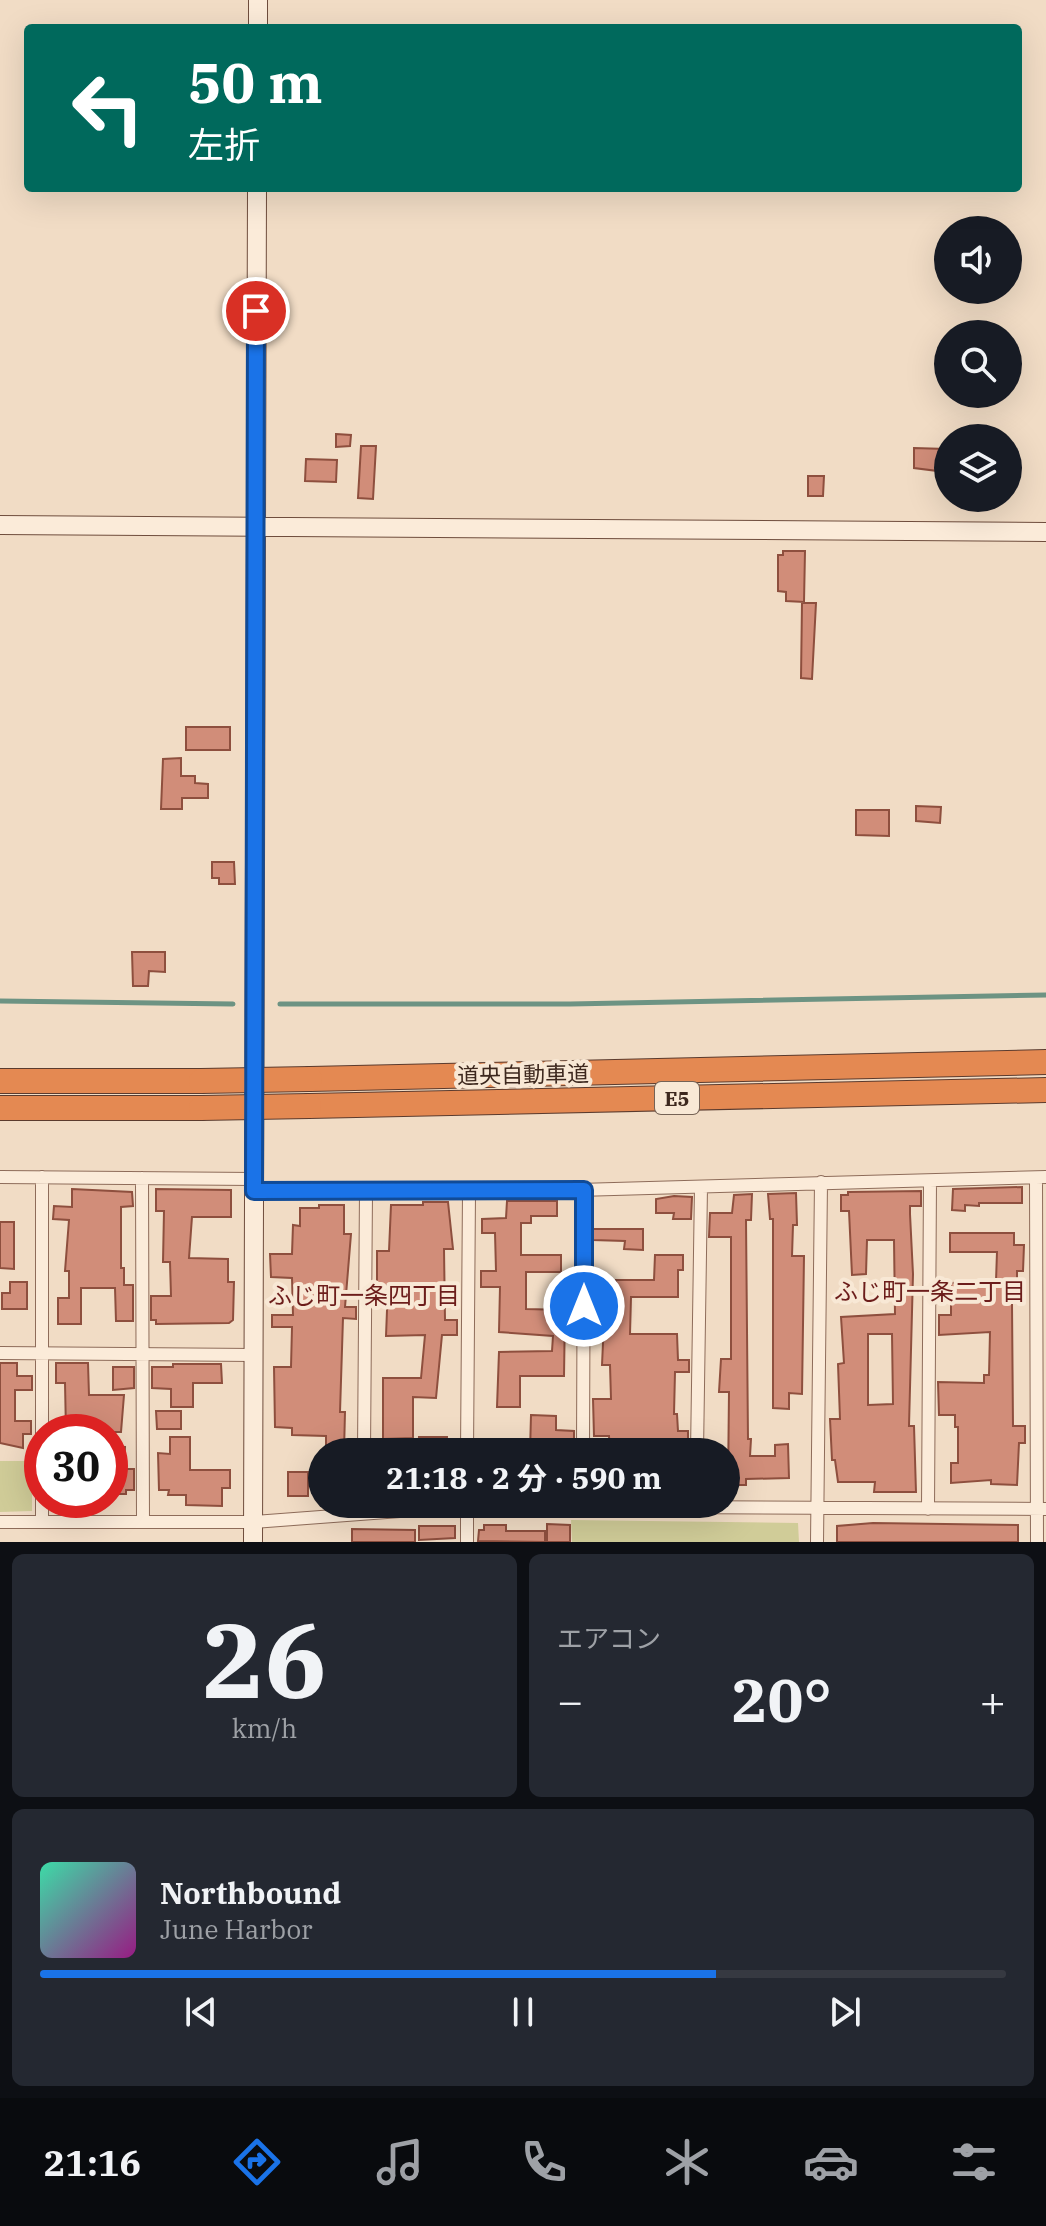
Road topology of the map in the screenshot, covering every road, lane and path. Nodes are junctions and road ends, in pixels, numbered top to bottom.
1 (258, 0) edge
2 (258, 24) edge
3 (257, 192) edge
4 (0, 525) edge
5 (255, 526) junction
6 (1046, 532) edge
7 (1046, 1062) edge
8 (0, 1081) edge
9 (1046, 1090) edge
10 (0, 1108) edge
11 (0, 1177) edge
12 (42, 1177) junction
13 (142, 1178) junction
14 (1041, 1178) edge
15 (930, 1181) junction
16 (821, 1182) junction
17 (254, 1185) junction
18 (701, 1187) junction
19 (584, 1190) junction
20 (366, 1192) junction
21 (469, 1193) junction
22 (42, 1352) junction
23 (0, 1353) edge
24 (143, 1353) junction
25 (254, 1355) junction
26 (364, 1438) edge
27 (467, 1438) edge
28 (583, 1438) edge
29 (697, 1438) edge
30 (740, 1507) edge
31 (817, 1509) junction
32 (928, 1509) junction
33 (1041, 1509) edge
34 (308, 1516) edge
35 (467, 1518) edge
36 (0, 1522) edge
37 (42, 1522) junction
38 (143, 1522) junction
39 (253, 1522) junction
40 (253, 1542) edge
41 (467, 1542) edge
42 (817, 1542) edge
43 (1037, 1542) edge

1 - 2 street
3 - 5 street
4 - 5 street
5 - 6 street
5 - 17 street
7 - 8 highway, 道央自動車道 / E5, bridge
9 - 10 highway, 道央自動車道 / E5, bridge
11 - 12 street
12 - 13 street
12 - 22 street
13 - 17 street
13 - 24 street
14 - 15 street
14 - 33 street
15 - 16 street
15 - 32 street
16 - 18 street
16 - 31 street
17 - 20 street
17 - 25 street
18 - 19 street
18 - 29 street
19 - 21 street
19 - 28 street
20 - 21 street
20 - 26 street
21 - 27 street
22 - 23 street
22 - 24 street
22 - 37 street
24 - 25 street
24 - 38 street
25 - 39 street
30 - 31 street
31 - 32 street
31 - 42 street
32 - 33 street
33 - 43 street
34 - 39 street
35 - 41 street
36 - 37 street
37 - 38 street
38 - 39 street
39 - 40 street

